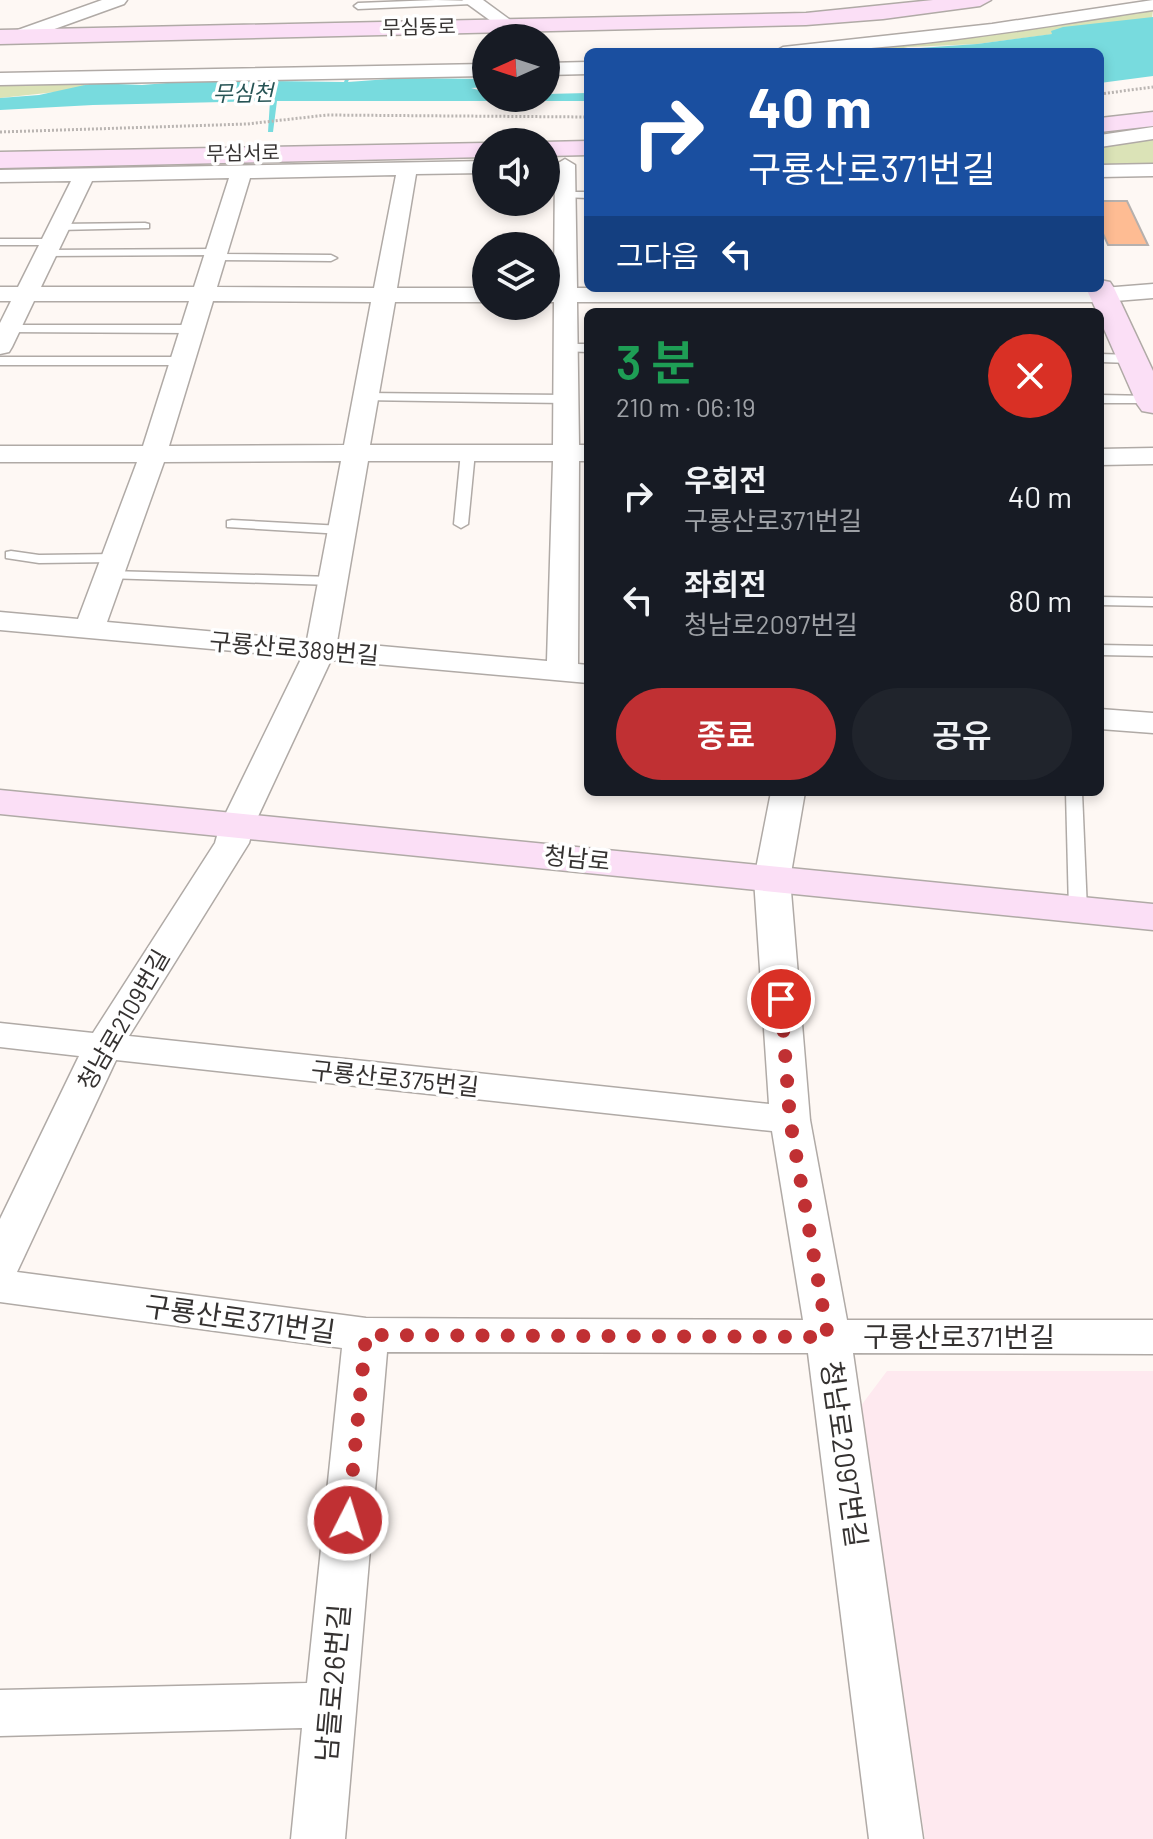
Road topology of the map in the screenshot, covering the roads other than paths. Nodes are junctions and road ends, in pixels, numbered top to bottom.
1 (118, 0) edge
2 (980, 0) edge
3 (467, 1) edge
4 (1153, 5) edge
5 (358, 9) dead end
6 (506, 24) edge
7 (558, 24) edge
8 (472, 26) edge
9 (9, 36) edge
10 (819, 48) edge
11 (584, 68) edge
12 (560, 69) edge
13 (472, 70) edge
14 (0, 79) edge
15 (1153, 119) edge
16 (1104, 125) edge
17 (1153, 135) edge
18 (1104, 141) edge
19 (472, 150) edge
20 (584, 150) edge
21 (0, 160) edge
22 (561, 161) edge
23 (472, 167) edge
24 (407, 169) junction
25 (242, 170) junction
26 (1153, 170) edge
27 (1104, 171) edge
28 (85, 173) junction
29 (0, 174) edge
30 (576, 195) edge
31 (576, 224) edge
32 (145, 226) dead end
33 (51, 241) junction
34 (0, 242) edge
35 (214, 255) junction
36 (331, 258) dead end
37 (560, 278) edge
38 (1153, 291) edge
39 (1102, 292) edge
40 (1104, 292) edge
41 (0, 294) edge
42 (25, 294) junction
43 (201, 294) junction
44 (384, 294) junction
45 (472, 295) edge
46 (560, 295) edge
47 (747, 298) edge
48 (925, 298) edge
49 (560, 308) edge
50 (191, 329) junction
51 (4, 335) edge
52 (576, 348) edge
53 (1104, 358) edge
54 (1132, 359) junction
55 (0, 361) edge
56 (181, 361) junction
57 (365, 397) junction
58 (566, 399) junction
59 (1104, 399) edge
60 (1152, 402) edge
61 (355, 452) junction
62 (468, 452) junction
63 (154, 453) junction
64 (577, 453) edge
65 (0, 454) edge
66 (1153, 456) edge
67 (1104, 457) edge
68 (232, 524) dead end
69 (461, 524) dead end
70 (342, 530) junction
71 (11, 555) dead end
72 (113, 567) junction
73 (333, 581) junction
74 (1104, 601) edge
75 (1153, 602) edge
76 (0, 621) edge
77 (90, 628) junction
78 (1104, 650) edge
79 (1153, 651) edge
80 (320, 652) junction
81 (575, 673) edge
82 (1104, 719) edge
83 (1153, 723) edge
84 (787, 796) edge
85 (1074, 796) edge
86 (0, 802) edge
87 (237, 825) junction
88 (772, 879) junction
89 (1078, 910) junction
90 (1153, 917) edge
91 (0, 1035) edge
92 (102, 1048) junction
93 (790, 1120) junction
94 (0, 1264) edge
95 (0, 1286) edge
96 (366, 1335) junction
97 (828, 1337) junction
98 (1153, 1337) edge
99 (331, 1705) junction
100 (0, 1713) edge
101 (318, 1839) edge
102 (896, 1839) edge

1 - 9 street
2 - 7 street, 무심동로
3 - 5 lane
3 - 6 street
4 - 10 street
8 - 9 street, 무심동로
11 - 12 street
13 - 14 street
15 - 16 street
17 - 18 street
19 - 21 street, 무심서로
20 - 22 street
22 - 30 street
23 - 24 street
24 - 25 street
24 - 44 street, 청남로2109번길
25 - 28 street
25 - 35 street
26 - 27 street
28 - 29 street
28 - 33 street
30 - 31 street
31 - 37 street
32 - 33 lane
33 - 34 lane
33 - 35 lane
33 - 42 street
35 - 36 lane
35 - 43 street
38 - 40 street
39 - 48 street
39 - 54 street
41 - 42 street
42 - 43 street
42 - 51 street
43 - 44 street
43 - 50 street
44 - 45 street
44 - 57 street, 청남로2109번길
46 - 47 street
47 - 48 street
49 - 52 street
50 - 51 lane
50 - 56 street
52 - 58 street
53 - 54 lane
54 - 60 street
55 - 56 lane
56 - 63 street
57 - 58 lane
57 - 61 street, 청남로2109번길
58 - 64 street
59 - 60 lane
61 - 62 street
61 - 63 street
61 - 70 street, 청남로2109번길
62 - 64 street
62 - 69 lane
63 - 65 street
63 - 72 street
64 - 81 street
66 - 67 street
68 - 70 lane
70 - 73 street, 청남로2109번길
71 - 72 lane
72 - 73 lane
72 - 77 street
73 - 80 street, 청남로2109번길
74 - 75 lane
76 - 77 street, 구룡산로389번길
77 - 80 street, 구룡산로389번길
78 - 79 lane
80 - 81 street, 구룡산로389번길
80 - 87 street, 청남로2109번길
82 - 83 street
84 - 88 street, 청남로2097번길
85 - 89 lane
86 - 87 street, 청남로
87 - 88 street, 청남로
87 - 92 street, 청남로2109번길
88 - 89 street, 청남로
88 - 93 street, 청남로2097번길
89 - 90 street, 청남로
91 - 92 street, 구룡산로375번길
92 - 93 street, 구룡산로375번길
92 - 94 street, 청남로2109번길
93 - 97 street, 청남로2097번길
95 - 96 street, 구룡산로371번길
96 - 97 street, 구룡산로371번길
96 - 99 street, 남들로26번길
97 - 98 street, 구룡산로371번길
97 - 102 street, 청남로2097번길
99 - 100 street
99 - 101 street, 남들로26번길

